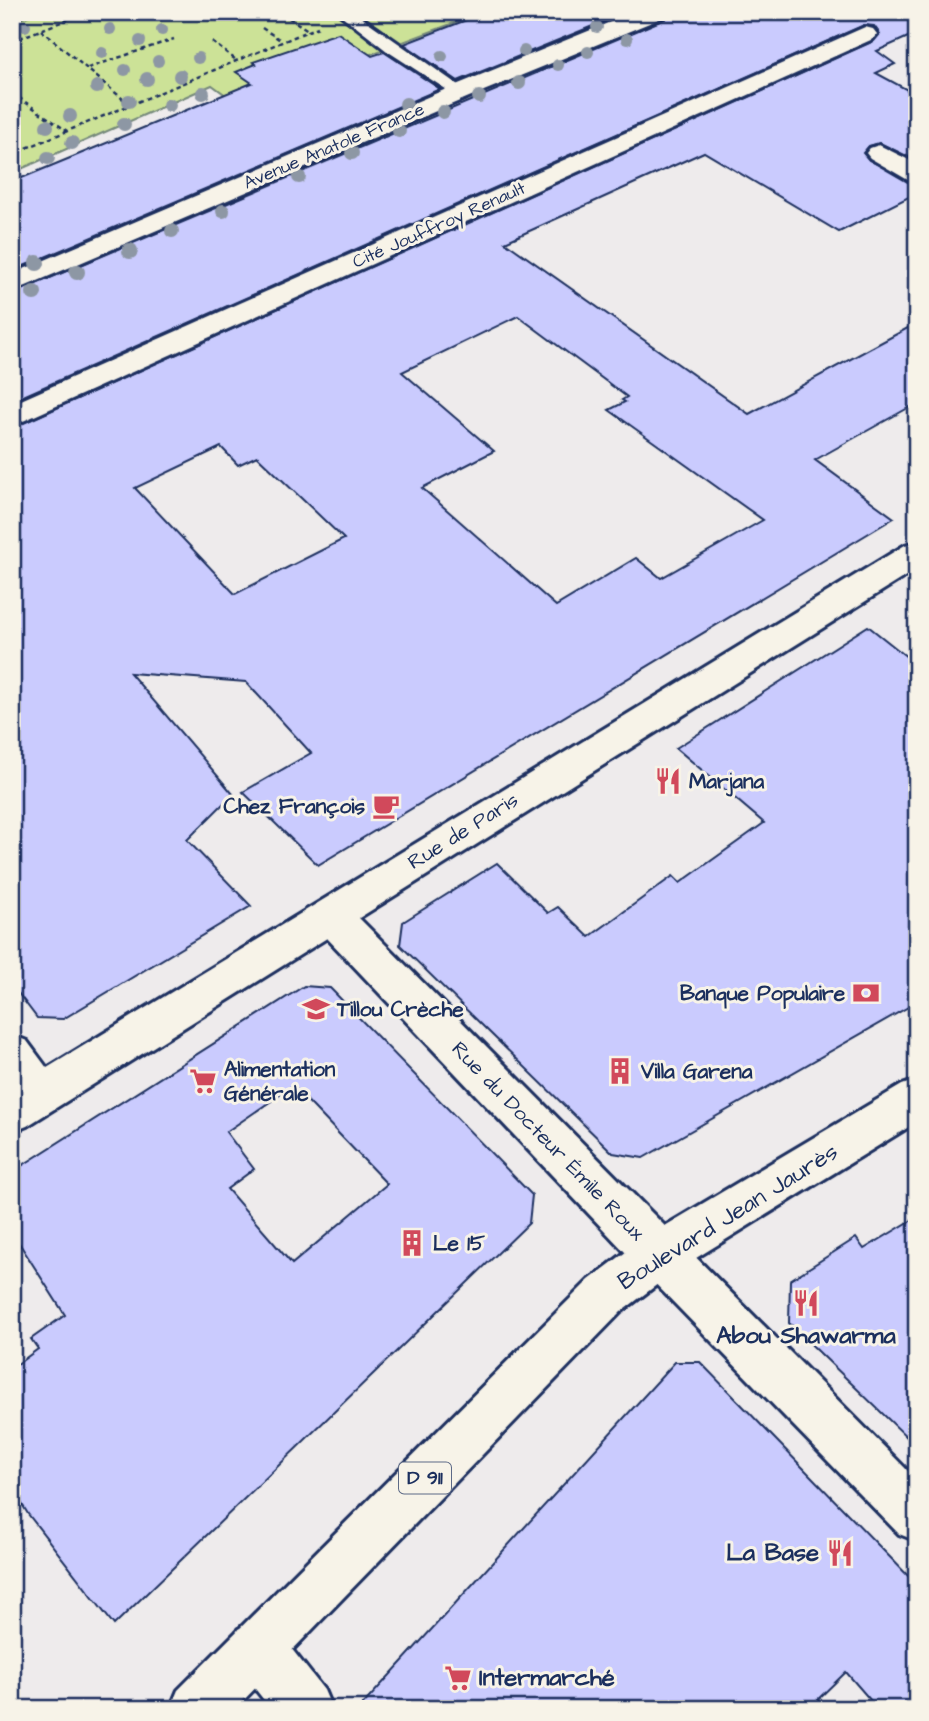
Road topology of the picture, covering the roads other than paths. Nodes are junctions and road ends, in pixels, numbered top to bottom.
1 (656, 12) edge
2 (346, 13) edge
3 (865, 34) dead end
4 (460, 92) junction
5 (879, 153) dead end
6 (917, 175) edge
7 (12, 284) edge
8 (12, 416) edge
9 (917, 553) edge
10 (329, 914) junction
11 (12, 1054) edge
12 (917, 1099) edge
13 (27, 1103) edge
14 (659, 1255) junction
15 (917, 1516) edge
16 (257, 1648) junction
17 (197, 1709) edge
18 (305, 1709) edge

1 - 4 street, Avenue Anatole France
2 - 4 lane
3 - 8 street, Cité Jouffroy Renault
4 - 7 street, Avenue Anatole France
5 - 6 street
9 - 10 street, Rue de Paris
10 - 13 street, Rue de Paris
10 - 14 street, Rue du Docteur Émile Roux
11 - 13 street
12 - 14 street, Boulevard Jean Jaurès / D 911
14 - 15 street, Rue du Docteur Émile Roux
14 - 16 street, Boulevard Jean Jaurès / D 911
16 - 17 street, Boulevard Jean Jaurès / D 911
16 - 18 street

